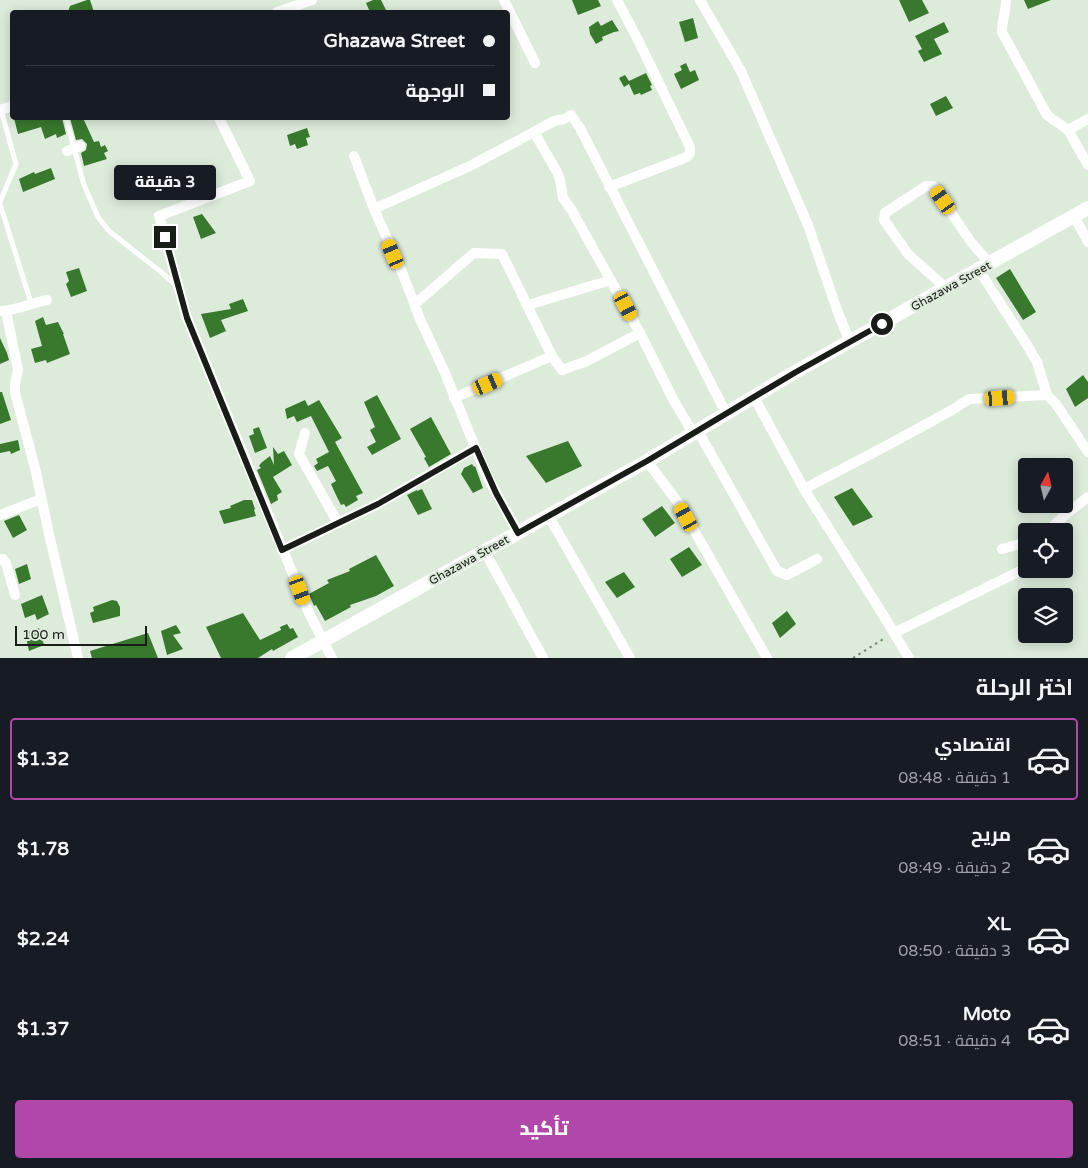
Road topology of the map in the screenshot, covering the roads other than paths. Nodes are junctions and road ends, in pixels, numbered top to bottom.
1 (312, 0) edge
2 (617, 0) edge
3 (700, 0) edge
4 (1006, 0) edge
5 (283, 10) edge
6 (510, 12) edge
7 (535, 63) dead end
8 (0, 110) edge
9 (1088, 119) edge
10 (67, 120) edge
11 (220, 120) edge
12 (1068, 130) junction
13 (534, 132) junction
14 (80, 146) dead end
15 (67, 151) dead end
16 (354, 156) dead end
17 (1088, 165) edge
18 (609, 187) junction
19 (0, 203) edge
20 (1088, 208) edge
21 (374, 209) junction
22 (1074, 216) junction
23 (1088, 242) edge
24 (984, 267) junction
25 (611, 280) junction
26 (179, 288) junction
27 (946, 288) junction
28 (47, 300) dead end
29 (31, 303) junction
30 (415, 304) junction
31 (528, 305) junction
32 (3, 311) edge
33 (640, 333) junction
34 (850, 342) junction
35 (552, 356) junction
36 (1047, 395) junction
37 (754, 397) junction
38 (454, 398) junction
39 (726, 413) junction
40 (305, 432) dead end
41 (695, 432) junction
42 (476, 448) junction
43 (1088, 452) edge
44 (647, 461) junction
45 (804, 489) junction
46 (1088, 497) edge
47 (41, 499) junction
48 (0, 514) edge
49 (548, 515) junction
50 (338, 523) junction
51 (1056, 523) edge
52 (518, 533) junction
53 (1018, 544) edge
54 (1002, 549) dead end
55 (282, 550) junction
56 (485, 552) junction
57 (0, 559) edge
58 (817, 559) dead end
59 (1018, 572) edge
60 (15, 595) dead end
61 (894, 633) junction
62 (322, 641) junction
63 (78, 658) edge
64 (292, 658) edge
65 (332, 658) edge
66 (543, 658) edge
67 (630, 658) edge
68 (767, 658) edge
69 (909, 658) edge

1 - 5 street
2 - 18 street
3 - 34 street
4 - 12 street
6 - 7 street
8 - 19 lane
9 - 12 street
10 - 26 lane
11 - 26 street
12 - 17 street
13 - 18 street
13 - 21 street
13 - 25 street
14 - 15 street
16 - 21 street
18 - 39 street
19 - 29 lane
20 - 22 main road, Ghazawa Street
21 - 30 street
22 - 23 street
22 - 24 main road, Ghazawa Street
24 - 27 main road, Ghazawa Street
24 - 27 street
24 - 36 street
25 - 31 street
25 - 33 street
26 - 55 street
27 - 34 main road, Ghazawa Street
28 - 29 street
29 - 32 street
30 - 31 street
30 - 38 street
31 - 35 street
32 - 47 street
33 - 35 street
33 - 41 street
34 - 37 main road, Ghazawa Street
35 - 38 street
36 - 43 street
36 - 45 street
37 - 39 main road, Ghazawa Street
37 - 45 street
38 - 42 street
39 - 41 main road, Ghazawa Street
40 - 50 street
41 - 44 main road, Ghazawa Street
41 - 58 street
42 - 50 street
42 - 52 street
44 - 49 main road, Ghazawa Street
44 - 68 street
45 - 61 street
46 - 51 street
47 - 48 street
47 - 63 street
49 - 52 main road, Ghazawa Street
49 - 67 street
50 - 55 street
52 - 56 main road, Ghazawa Street
53 - 54 street
55 - 62 street
56 - 62 main road, Ghazawa Street
56 - 66 street
57 - 60 street
59 - 61 street
61 - 69 street
62 - 64 main road, Ghazawa Street
62 - 65 street

